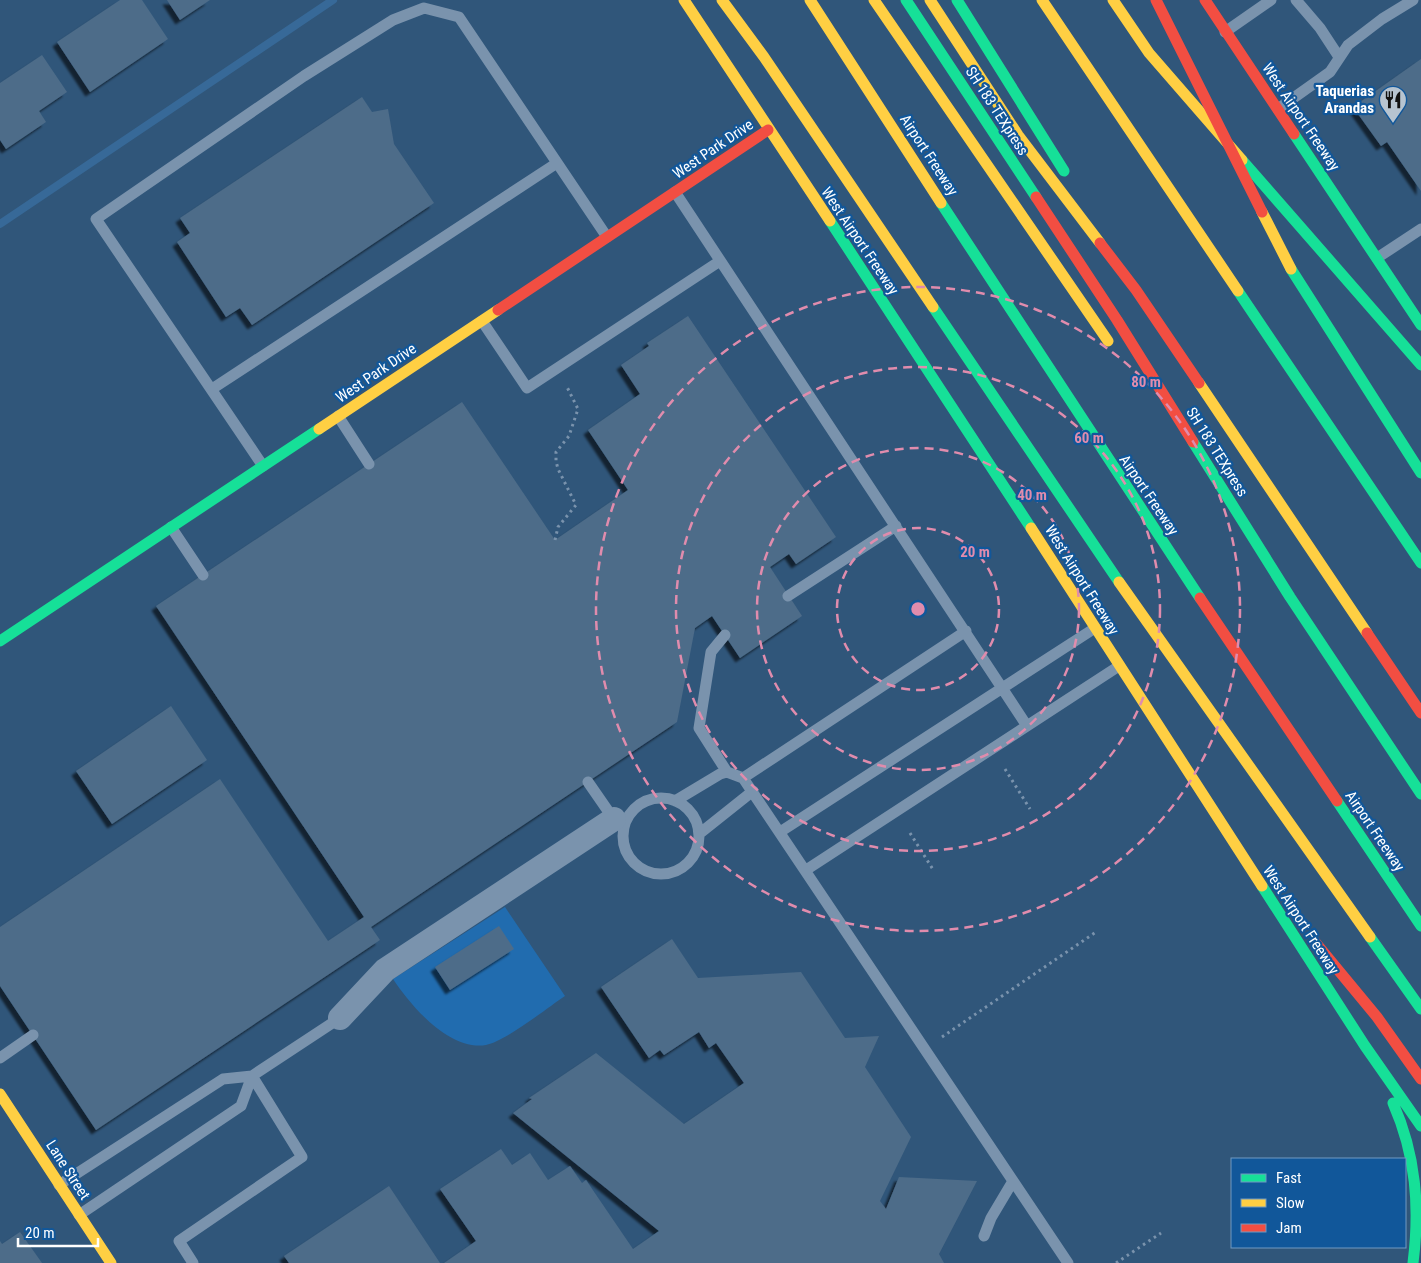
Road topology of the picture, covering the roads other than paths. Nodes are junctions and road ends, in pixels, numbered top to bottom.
1 (684, 0) edge
2 (722, 0) edge
3 (810, 0) edge
4 (874, 0) edge
5 (906, 0) edge
6 (930, 0) edge
7 (957, 0) edge
8 (1042, 0) edge
9 (1113, 0) edge
10 (1156, 0) edge
11 (1204, 0) edge
12 (1271, 0) edge
13 (1296, 0) edge
14 (1413, 0) edge
15 (1226, 32) junction
16 (1339, 57) junction
17 (1278, 109) junction
18 (768, 130) junction
19 (557, 163) junction
20 (1069, 179) dead end
21 (675, 192) junction
22 (1080, 196) dead end
23 (1421, 229) edge
24 (607, 237) junction
25 (1376, 258) junction
26 (720, 261) junction
27 (1136, 290) junction
28 (482, 321) junction
29 (1421, 326) edge
30 (1113, 348) dead end
31 (1421, 366) edge
32 (212, 389) junction
33 (338, 416) junction
34 (1170, 428) dead end
35 (369, 464) dead end
36 (263, 466) junction
37 (1421, 474) edge
38 (896, 526) junction
39 (171, 527) junction
40 (1421, 563) edge
41 (203, 575) dead end
42 (788, 596) dead end
43 (1290, 597) junction
44 (1095, 628) junction
45 (966, 631) junction
46 (725, 635) dead end
47 (0, 641) edge
48 (1119, 666) junction
49 (1003, 687) junction
50 (1421, 713) edge
51 (1027, 726) junction
52 (727, 772) junction
53 (743, 778) junction
54 (588, 782) dead end
55 (753, 791) junction
56 (1421, 794) edge
57 (675, 801) junction
58 (619, 826) junction
59 (780, 832) junction
60 (699, 834) junction
61 (1234, 844) junction
62 (806, 870) junction
63 (1421, 926) edge
64 (1421, 1008) edge
65 (340, 1018) joint
66 (33, 1035) dead end
67 (1365, 1046) junction
68 (0, 1058) edge
69 (252, 1076) junction
70 (1421, 1079) edge
71 (0, 1094) edge
72 (1421, 1126) edge
73 (1013, 1181) junction
74 (59, 1185) junction
75 (79, 1215) junction
76 (984, 1236) dead end
77 (110, 1263) edge
78 (193, 1263) edge
79 (1068, 1263) edge
80 (1413, 1263) edge

1 - 18 main road, West Airport Freeway
2 - 64 main road
3 - 63 main road, Airport Freeway
4 - 30 main road
5 - 43 main road, SH 183 TEXpress
6 - 27 main road, SH 183 TEXpress
7 - 20 main road
8 - 40 main road
9 - 31 main road
10 - 37 main road, bridge
11 - 15 main road, West Airport Freeway
12 - 15 lane
13 - 16 lane
14 - 16 lane
15 - 17 main road, West Airport Freeway
16 - 17 lane
17 - 25 main road, West Airport Freeway
18 - 21 main road, West Park Drive
18 - 44 main road, West Airport Freeway
19 - 24 lane
19 - 32 lane
19 - 32 lane
21 - 24 main road, West Park Drive
21 - 26 lane
22 - 27 main road
23 - 25 lane
24 - 28 main road, West Park Drive
25 - 29 main road, West Airport Freeway
26 - 28 lane
26 - 38 lane
27 - 50 main road, SH 183 TEXpress
28 - 33 main road, West Park Drive
32 - 36 lane
33 - 35 lane
33 - 36 main road, West Park Drive
34 - 43 main road
36 - 39 main road, West Park Drive
38 - 42 lane
38 - 45 lane
39 - 41 lane
39 - 47 main road, West Park Drive
43 - 56 main road, SH 183 TEXpress
44 - 48 main road, West Airport Freeway
44 - 49 lane
45 - 49 lane
45 - 53 lane
46 - 52 lane
48 - 51 lane
48 - 61 main road, West Airport Freeway
49 - 51 lane
49 - 59 lane
51 - 62 lane
52 - 53 lane
52 - 57 lane
53 - 55 lane
54 - 58 lane
55 - 59 lane
55 - 60 lane
57 - 58 lane
57 - 60 lane
58 - 60 lane
58 - 65 street
59 - 62 lane
61 - 67 main road, West Airport Freeway
61 - 70 main road
62 - 73 lane
65 - 69 lane
66 - 68 lane
67 - 72 main road, West Airport Freeway
67 - 80 main road
69 - 74 lane
69 - 75 lane
69 - 78 lane
71 - 74 main road, Lane Street
73 - 76 lane
73 - 79 lane
74 - 75 main road, Lane Street
75 - 77 main road, Lane Street

